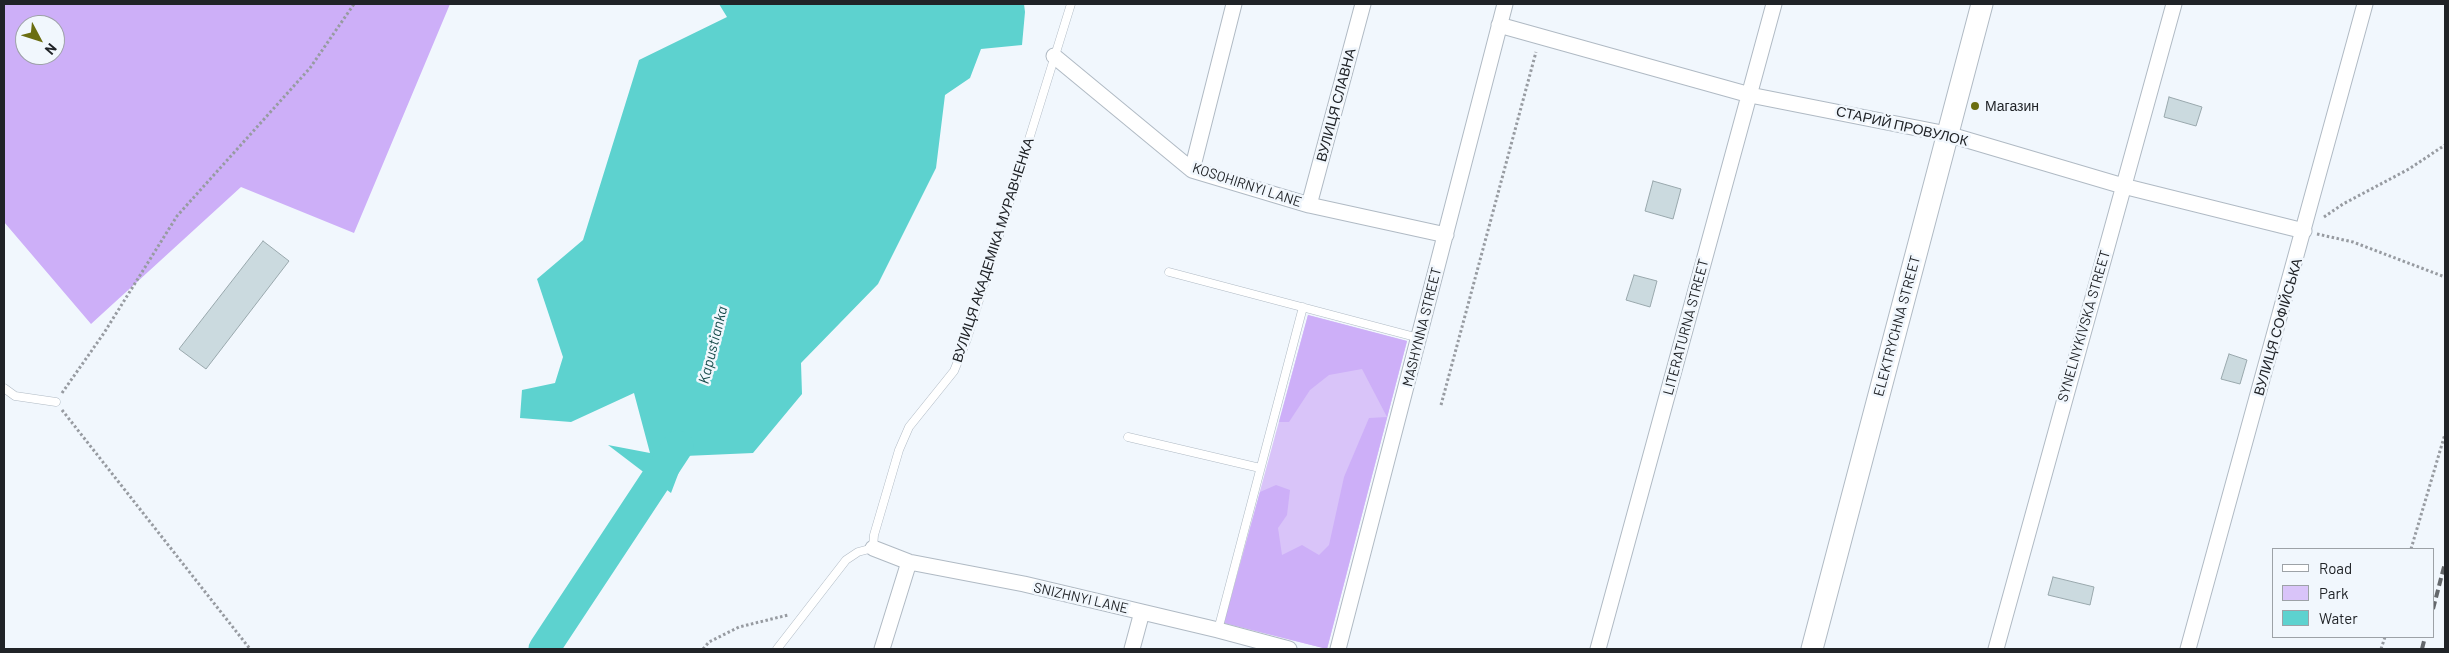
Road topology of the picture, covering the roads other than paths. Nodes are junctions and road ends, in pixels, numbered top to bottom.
1 (1071, 4) edge
2 (1234, 4) edge
3 (1363, 4) edge
4 (1505, 4) edge
5 (1774, 4) edge
6 (1982, 4) edge
7 (2174, 4) edge
8 (2365, 4) edge
9 (1500, 25) junction
10 (1054, 56) junction
11 (1750, 95) junction
12 (1947, 134) junction
13 (1192, 170) junction
14 (2123, 186) junction
15 (1309, 205) junction
16 (2304, 231) junction
17 (1446, 236) junction
18 (1169, 272) dead end
19 (1303, 307) junction
20 (1420, 338) junction
21 (4, 388) edge
22 (56, 402) road end
23 (1128, 437) dead end
24 (1260, 468) junction
25 (873, 548) junction
26 (909, 562) junction
27 (1142, 612) junction
28 (1218, 630) junction
29 (777, 649) edge
30 (882, 649) edge
31 (1132, 649) edge
32 (1289, 649) edge
33 (1338, 649) edge
34 (1598, 649) edge
35 (1812, 649) edge
36 (1996, 649) edge
37 (2188, 649) edge

1 - 10 lane, ВУЛИЦЯ АКАДЕМІКА МУРАВЧЕНКА
2 - 13 street
3 - 15 street, ВУЛИЦЯ СЛАВНА
4 - 9 street, MASHYNNA STREET
5 - 11 street, LITERATURNA STREET
6 - 12 street, ELEKTRYCHNA STREET
7 - 14 street, SYNELNYKIVSKA STREET
8 - 16 street, ВУЛИЦЯ СОФІЙСЬКА
9 - 11 street, СТАРИЙ ПРОВУЛОК
9 - 17 street, MASHYNNA STREET
10 - 13 street, KOSOHIRNYI LANE
10 - 25 lane, ВУЛИЦЯ АКАДЕМІКА МУРАВЧЕНКА
11 - 12 street, СТАРИЙ ПРОВУЛОК
11 - 34 street, LITERATURNA STREET
12 - 14 street, СТАРИЙ ПРОВУЛОК
12 - 35 street, ELEKTRYCHNA STREET
13 - 15 street, KOSOHIRNYI LANE
14 - 16 street, СТАРИЙ ПРОВУЛОК
14 - 36 street, SYNELNYKIVSKA STREET
15 - 17 street, KOSOHIRNYI LANE
16 - 37 street, ВУЛИЦЯ СОФІЙСЬКА
17 - 20 street, MASHYNNA STREET
18 - 19 lane
19 - 20 lane
19 - 24 lane
20 - 33 street, MASHYNNA STREET
21 - 22 lane
23 - 24 lane
24 - 28 lane
25 - 26 street, SNIZHNYI LANE
25 - 29 lane
26 - 27 street, SNIZHNYI LANE
26 - 30 street
27 - 28 street, SNIZHNYI LANE
27 - 31 street
28 - 32 street, SNIZHNYI LANE

